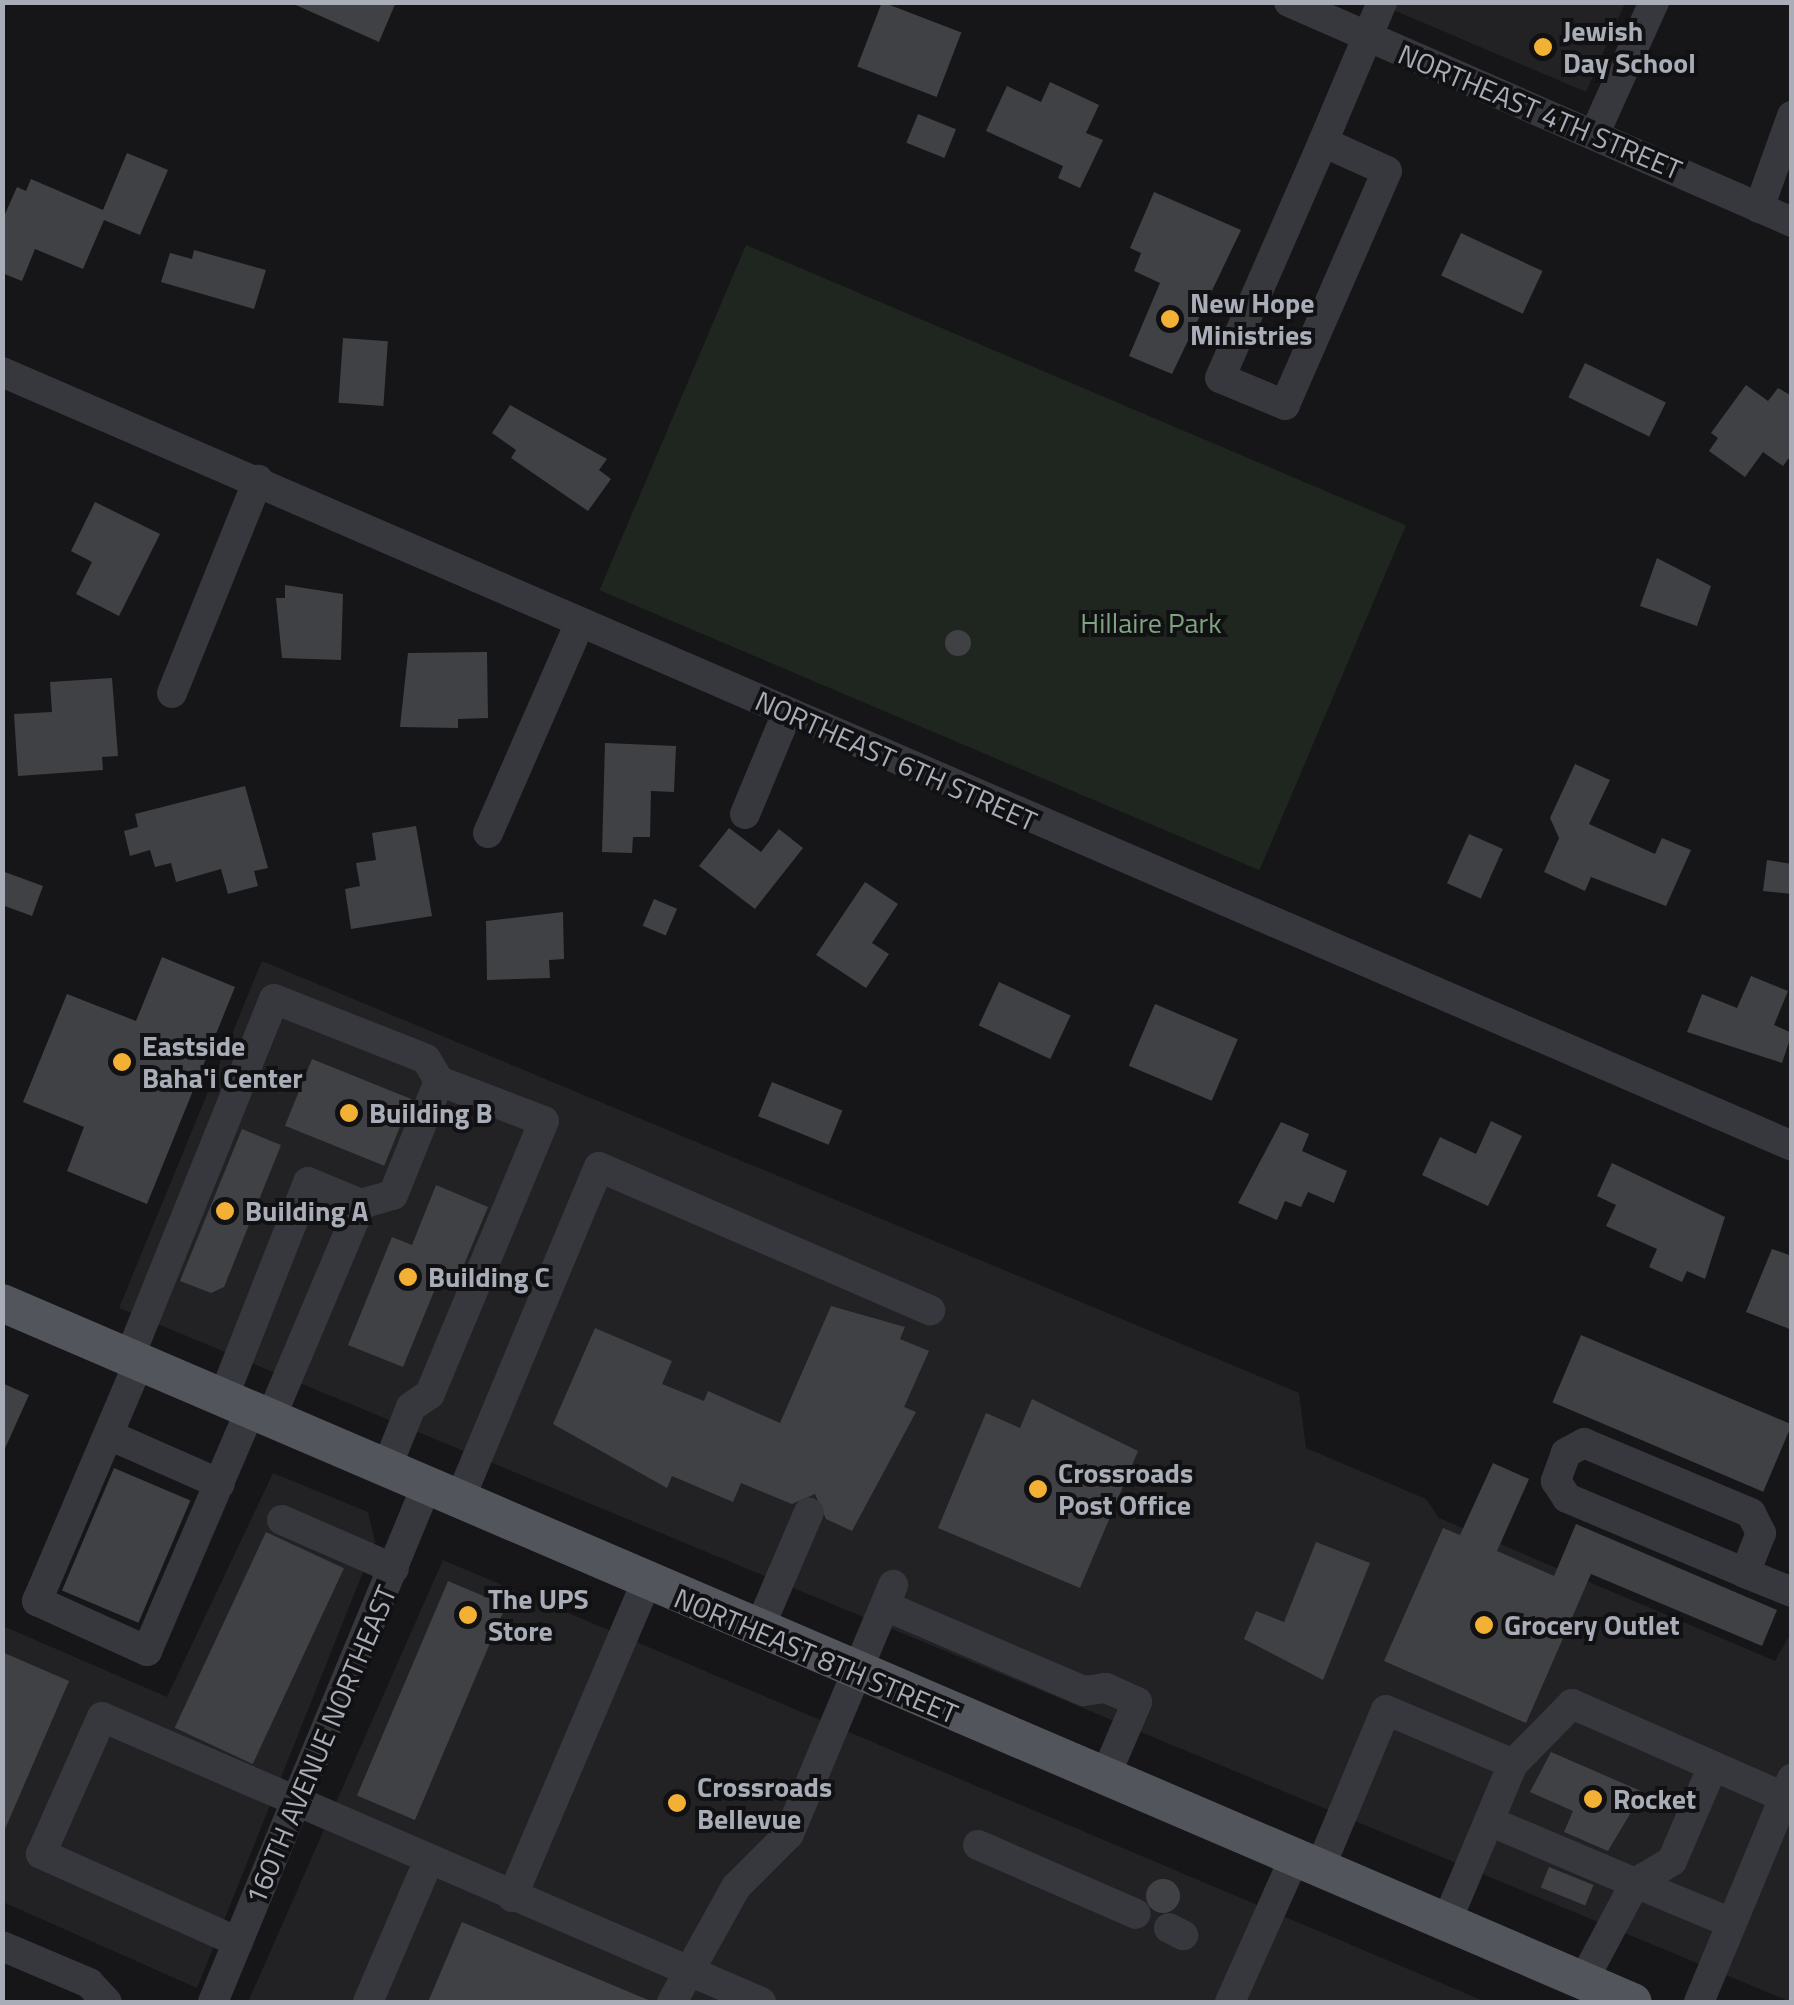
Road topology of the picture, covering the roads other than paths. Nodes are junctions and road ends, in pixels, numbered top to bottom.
1 (1290, 2) edge
2 (1382, 2) edge
3 (1654, 2) edge
4 (1368, 37) junction
5 (1792, 116) edge
6 (1594, 136) junction
7 (1323, 142) junction
8 (1759, 208) junction
9 (1792, 222) edge
10 (2, 372) edge
11 (258, 480) junction
12 (580, 622) junction
13 (172, 694) dead end
14 (787, 713) junction
15 (744, 814) dead end
16 (488, 833) dead end
17 (439, 1080) junction
18 (1792, 1146) edge
19 (361, 1204) junction
20 (2, 1303) edge
21 (930, 1310) dead end
22 (134, 1360) junction
23 (248, 1409) junction
24 (109, 1435) junction
25 (386, 1469) junction
26 (220, 1484) junction
27 (443, 1494) junction
28 (809, 1512) dead end
29 (282, 1520) dead end
30 (394, 1569) junction
31 (1745, 1573) junction
32 (646, 1583) junction
33 (1792, 1592) edge
34 (758, 1631) junction
35 (858, 1675) junction
36 (1513, 1764) junction
37 (1713, 1766) junction
38 (1104, 1778) junction
39 (1788, 1788) edge
40 (297, 1804) junction
41 (1490, 1820) junction
42 (978, 1846) dead end
43 (428, 1862) junction
44 (1306, 1864) junction
45 (1635, 1883) junction
46 (512, 1897) junction
47 (1136, 1914) dead end
48 (1446, 1923) junction
49 (1731, 1923) junction
50 (238, 1942) junction
51 (2, 1946) edge
52 (686, 1971) junction
53 (1582, 1981) junction
54 (107, 2002) edge
55 (212, 2002) edge
56 (368, 2002) edge
57 (672, 2002) edge
58 (761, 2002) edge
59 (1230, 2002) edge
60 (1633, 2002) edge
61 (1699, 2002) edge

1 - 4 street, NORTHEAST 4TH STREET
2 - 4 street
3 - 6 street
4 - 6 street, NORTHEAST 4TH STREET
4 - 7 street
5 - 8 street
6 - 8 street, NORTHEAST 4TH STREET
7 - 7 street
8 - 9 street, NORTHEAST 4TH STREET
10 - 11 street, NORTHEAST 6TH STREET
11 - 12 street, NORTHEAST 6TH STREET
11 - 13 street
12 - 14 street, NORTHEAST 6TH STREET
12 - 16 street
14 - 15 street
14 - 18 street, NORTHEAST 6TH STREET
17 - 19 street
17 - 22 street
17 - 25 street
19 - 23 street
19 - 23 street
20 - 22 main road, NORTHEAST 8TH STREET
21 - 27 street, 160TH AVENUE NORTHEAST
22 - 23 main road, NORTHEAST 8TH STREET
22 - 24 street
23 - 25 main road, NORTHEAST 8TH STREET
23 - 26 street
24 - 26 street
24 - 26 street
25 - 27 main road, NORTHEAST 8TH STREET
27 - 30 street, 160TH AVENUE NORTHEAST
27 - 32 main road, NORTHEAST 8TH STREET
28 - 34 street
29 - 30 street
30 - 40 street, 160TH AVENUE NORTHEAST
31 - 31 street
31 - 33 street
32 - 34 main road, NORTHEAST 8TH STREET
32 - 46 street
34 - 35 main road, NORTHEAST 8TH STREET
35 - 38 main road, NORTHEAST 8TH STREET
35 - 38 street
35 - 52 street
36 - 37 street
36 - 41 street
36 - 44 street
37 - 39 street
37 - 45 street
38 - 44 main road, NORTHEAST 8TH STREET
39 - 49 street
40 - 43 street
40 - 50 street, 160TH AVENUE NORTHEAST
40 - 50 street
41 - 45 street
41 - 48 street
42 - 47 street
43 - 46 street
43 - 56 street
44 - 48 main road, NORTHEAST 8TH STREET
44 - 59 street
45 - 49 street
45 - 53 street
46 - 52 street
48 - 53 main road, NORTHEAST 8TH STREET
49 - 61 street
50 - 55 street, 160TH AVENUE NORTHEAST
51 - 54 street
52 - 57 street
52 - 58 street
53 - 60 main road, NORTHEAST 8TH STREET

